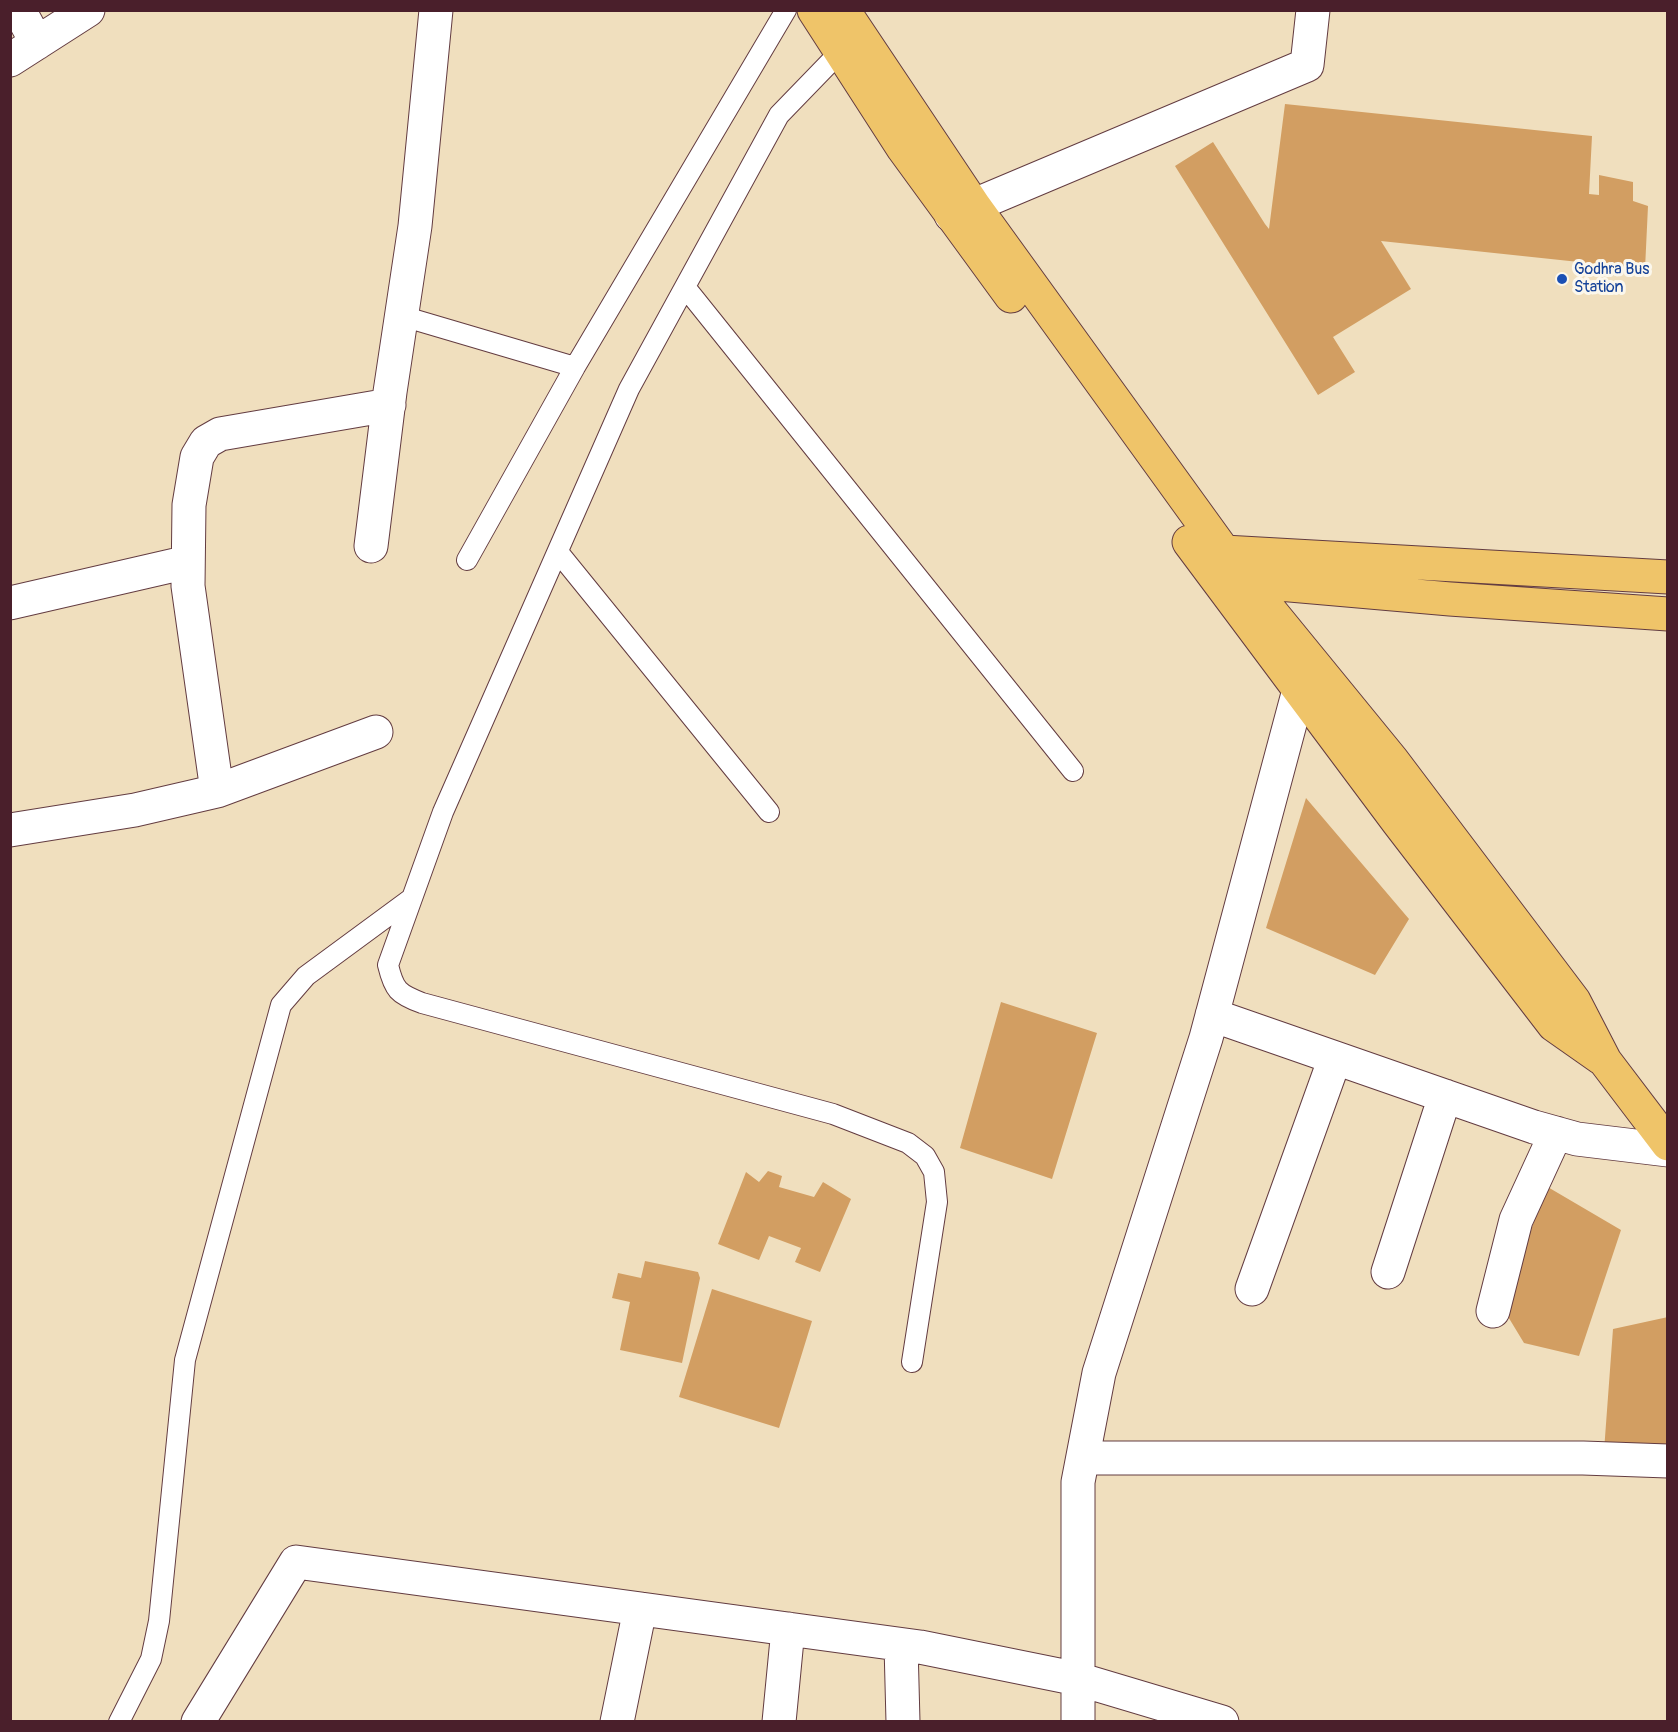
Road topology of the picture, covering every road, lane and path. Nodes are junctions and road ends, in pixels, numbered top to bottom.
1 (19, 10) edge
2 (88, 10) edge
3 (436, 10) edge
4 (786, 10) edge
5 (814, 10) edge
6 (843, 10) edge
7 (1313, 10) edge
8 (24, 51) edge
9 (840, 52) junction
10 (962, 210) junction
11 (685, 287) junction
12 (402, 316) junction
13 (575, 367) junction
14 (388, 405) junction
15 (371, 546) dead end
16 (558, 552) junction
17 (468, 560) dead end
18 (188, 562) junction
19 (1221, 566) junction
20 (1668, 577) edge
21 (10, 603) edge
22 (1668, 614) edge
23 (1311, 658) junction
24 (1299, 690) junction
25 (376, 732) dead end
26 (1073, 771) dead end
27 (217, 791) junction
28 (769, 812) dead end
29 (10, 830) edge
30 (412, 898) junction
31 (1212, 1015) junction
32 (1335, 1058) junction
33 (1605, 1060) junction
34 (1445, 1096) junction
35 (1556, 1133) junction
36 (1668, 1144) edge
37 (1668, 1150) edge
38 (1388, 1272) dead end
39 (1252, 1289) dead end
40 (1493, 1311) dead end
41 (912, 1362) dead end
42 (1083, 1458) junction
43 (1668, 1461) edge
44 (640, 1609) junction
45 (788, 1629) junction
46 (901, 1645) junction
47 (1078, 1679) junction
48 (120, 1722) edge
49 (198, 1722) edge
50 (617, 1722) edge
51 (779, 1722) edge
52 (903, 1722) edge
53 (1078, 1722) edge
54 (1222, 1722) edge

1 - 8 street
2 - 8 street
3 - 12 street
4 - 13 lane
5 - 9 main road
6 - 10 main road
7 - 10 street
9 - 10 main road
9 - 11 lane
10 - 19 main road
11 - 16 lane
11 - 26 lane
12 - 13 lane
12 - 14 street
13 - 17 lane
14 - 15 street
14 - 18 street
16 - 28 lane
16 - 30 lane
18 - 21 street
18 - 27 street
19 - 20 main road
19 - 22 main road
19 - 23 main road
19 - 24 main road
23 - 24 street
23 - 33 main road
24 - 31 street
24 - 33 main road
25 - 27 street
27 - 29 street
30 - 41 lane
30 - 48 lane
31 - 32 street
31 - 42 street
32 - 34 street
32 - 39 street
33 - 36 main road
34 - 35 street
34 - 38 street
35 - 37 street
35 - 40 street
42 - 43 street
42 - 47 street
44 - 45 street
44 - 49 street
44 - 50 street
45 - 46 street
45 - 51 street
46 - 47 street
46 - 52 street
47 - 53 street
47 - 54 street

